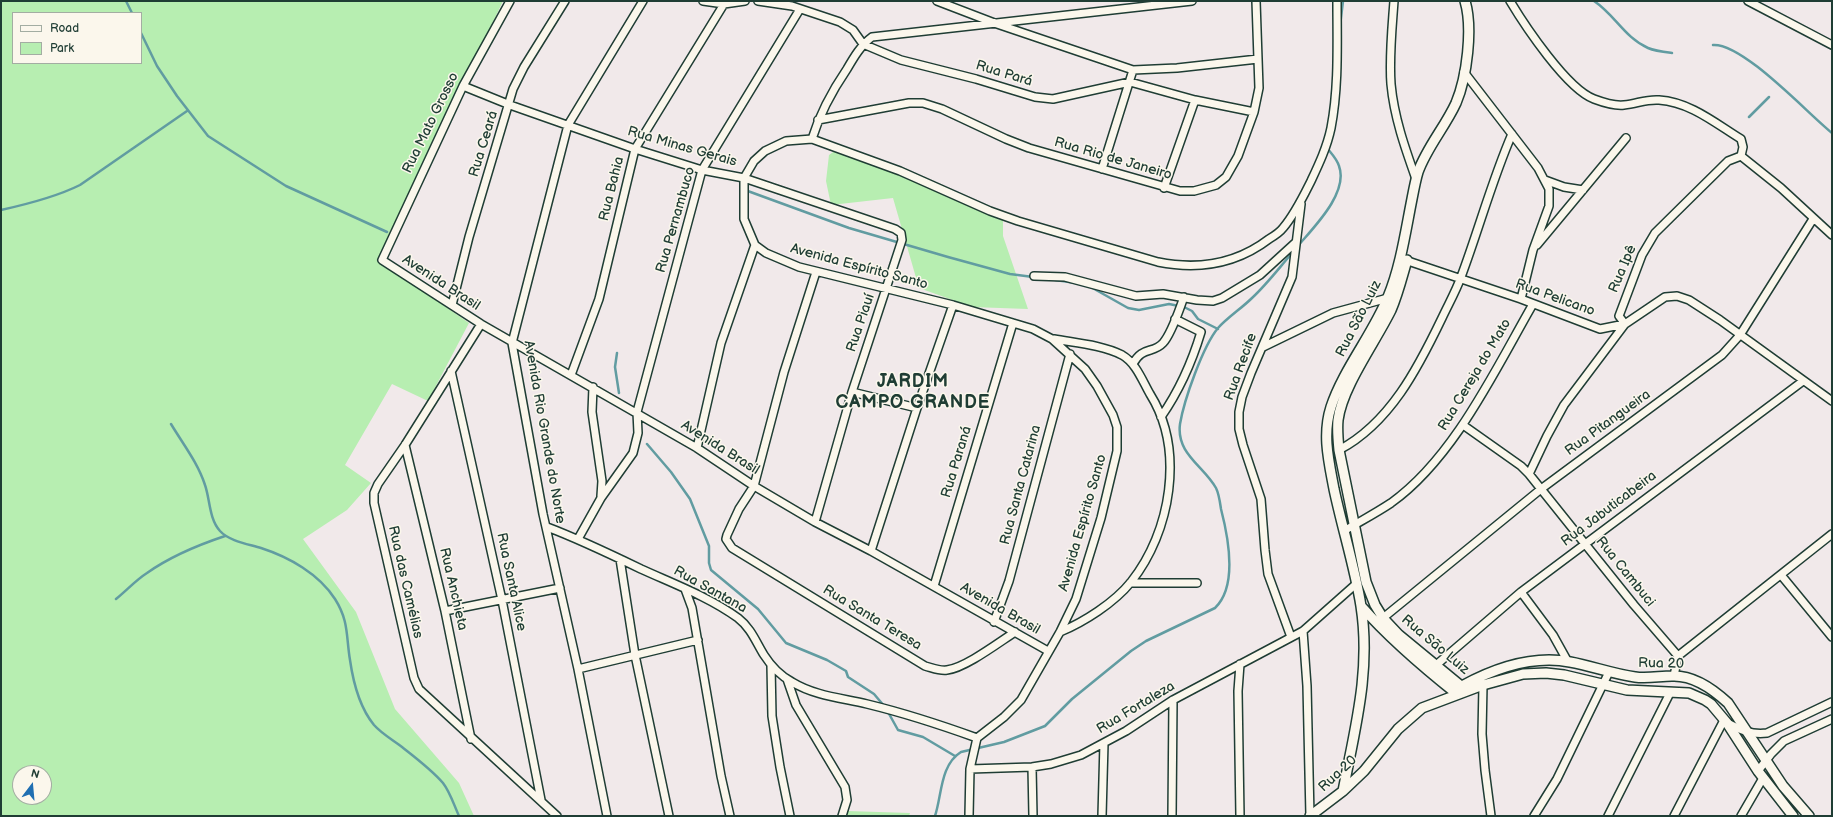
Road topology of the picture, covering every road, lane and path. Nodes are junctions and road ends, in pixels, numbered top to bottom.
1 (510, 1) edge
2 (565, 1) edge
3 (643, 1) edge
4 (703, 1) edge
5 (745, 1) edge
6 (758, 1) edge
7 (936, 1) edge
8 (1192, 1) edge
9 (1256, 1) edge
10 (1338, 1) edge
11 (1394, 1) edge
12 (1465, 1) edge
13 (1510, 1) edge
14 (1748, 1) edge
15 (724, 4) junction
16 (800, 8) junction
17 (997, 24) junction
18 (863, 44) junction
19 (1832, 45) edge
20 (1258, 59) junction
21 (1133, 70) junction
22 (1464, 72) junction
23 (1130, 82) junction
24 (463, 86) junction
25 (1195, 100) junction
26 (510, 105) junction
27 (1254, 112) junction
28 (818, 120) junction
29 (568, 125) junction
30 (1512, 134) junction
31 (1626, 138) dead end
32 (812, 139) junction
33 (635, 150) junction
34 (1741, 156) junction
35 (1102, 169) junction
36 (702, 170) junction
37 (744, 178) junction
38 (1416, 179) junction
39 (1545, 180) junction
40 (1164, 188) junction
41 (1583, 190) junction
42 (1302, 200) junction
43 (1813, 219) junction
44 (895, 229) joint
45 (1832, 235) edge
46 (1296, 243) junction
47 (755, 245) junction
48 (1533, 250) junction
49 (1404, 259) junction
50 (382, 260) joint
51 (816, 272) junction
52 (1034, 276) dead end
53 (1461, 278) junction
54 (887, 289) junction
55 (1184, 297) junction
56 (1388, 298) junction
57 (1521, 299) junction
58 (1533, 304) junction
59 (452, 305) junction
60 (953, 305) junction
61 (1175, 319) junction
62 (1013, 323) junction
63 (481, 324) junction
64 (1625, 324) junction
65 (1740, 336) junction
66 (1052, 338) junction
67 (512, 343) junction
68 (1263, 347) junction
69 (1070, 354) junction
70 (1133, 364) junction
71 (451, 371) junction
72 (571, 375) junction
73 (1803, 381) junction
74 (593, 387) junction
75 (852, 392) junction
76 (1832, 401) edge
77 (917, 408) junction
78 (637, 412) junction
79 (1161, 417) junction
80 (1462, 425) junction
81 (405, 445) junction
82 (697, 448) junction
83 (1340, 450) junction
84 (1529, 474) junction
85 (754, 486) junction
86 (1541, 489) junction
87 (601, 498) junction
88 (815, 522) junction
89 (1356, 524) junction
90 (547, 527) junction
91 (1344, 531) junction
92 (1832, 534) edge
93 (578, 539) junction
94 (1584, 543) junction
95 (871, 551) junction
96 (620, 559) junction
97 (1781, 575) junction
98 (1130, 583) junction
99 (1197, 583) dead end
100 (1356, 584) junction
101 (934, 586) junction
102 (560, 588) junction
103 (685, 589) junction
104 (1521, 592) junction
105 (502, 600) junction
106 (1361, 606) junction
107 (445, 611) junction
108 (1383, 618) junction
109 (994, 622) junction
110 (1303, 631) junction
111 (1014, 632) junction
112 (1060, 632) junction
113 (1292, 637) junction
114 (1832, 637) edge
115 (698, 640) junction
116 (1048, 652) junction
117 (635, 655) junction
118 (1678, 656) junction
119 (1568, 662) junction
120 (1240, 664) junction
121 (771, 665) junction
122 (1435, 666) junction
123 (578, 669) junction
124 (1609, 672) junction
125 (1674, 676) junction
126 (787, 679) junction
127 (1483, 685) junction
128 (1603, 685) junction
129 (1462, 690) junction
130 (1670, 693) junction
131 (1173, 700) junction
132 (1831, 704) edge
133 (1832, 719) edge
134 (1726, 722) junction
135 (1748, 733) junction
136 (977, 738) junction
137 (471, 739) junction
138 (1104, 743) junction
139 (1766, 761) junction
140 (1032, 767) junction
141 (970, 769) junction
142 (1761, 774) junction
143 (1343, 791) junction
144 (541, 800) junction
145 (557, 816) edge
146 (607, 816) edge
147 (669, 816) edge
148 (730, 816) edge
149 (790, 816) edge
150 (842, 816) edge
151 (969, 816) edge
152 (1033, 816) edge
153 (1102, 816) edge
154 (1172, 816) edge
155 (1240, 816) edge
156 (1310, 816) edge
157 (1492, 816) edge
158 (1534, 816) edge
159 (1608, 816) edge
160 (1674, 816) edge
161 (1742, 816) edge
162 (1793, 816) edge
163 (1809, 816) edge

1 - 24 street, Rua Mato Grosso
2 - 26 street, Rua Ceará
3 - 29 street, Avenida Rio Grande do Norte
4 - 15 street
5 - 15 street
6 - 16 street, Rua Pará
7 - 17 street
8 - 17 street
9 - 20 street, Rua Rio de Janeiro
10 - 42 street
11 - 38 street
12 - 22 street, Rua São Luiz
13 - 34 street
14 - 19 street
15 - 33 street, Rua Bahia
16 - 18 street, Rua Pará
16 - 36 street, Rua Pernambuco
17 - 18 street
17 - 21 street
18 - 23 street, Rua Pará
18 - 28 street
20 - 21 street
20 - 27 street, Rua Rio de Janeiro
21 - 23 street
22 - 30 street
22 - 38 street, Rua São Luiz
23 - 25 street, Rua Pará
23 - 35 street
24 - 26 street, Rua Minas Gerais
24 - 50 street, Rua Mato Grosso
25 - 27 street, Rua Pará
25 - 40 street
26 - 29 street, Rua Minas Gerais
26 - 59 street, Rua Ceará
27 - 40 street, Rua Rio de Janeiro
28 - 32 street
28 - 35 street, Rua Rio de Janeiro
29 - 33 street, Rua Minas Gerais
29 - 67 street, Avenida Rio Grande do Norte
30 - 39 street
30 - 53 street
31 - 41 street
32 - 37 street
32 - 42 street
33 - 36 street, Rua Minas Gerais
33 - 72 street, Rua Bahia
34 - 43 street
34 - 64 street, Rua Ipê
35 - 40 street, Rua Rio de Janeiro
36 - 37 street, Rua Minas Gerais
36 - 78 street, Rua Pernambuco
37 - 44 street, Rua Minas Gerais
37 - 47 street
38 - 49 street, Rua São Luiz
39 - 41 street
39 - 48 street
41 - 48 street
42 - 46 street, Rua Recife
43 - 45 street
43 - 65 street, Rua Pitangueira
44 - 54 street, Rua Piauí
46 - 55 street
46 - 68 street, Rua Recife
47 - 51 street, Avenida Espírito Santo
47 - 82 street
48 - 57 street
49 - 53 street, Rua Pelicano
49 - 56 street, Rua São Luiz
49 - 83 street, Rua São Luiz
50 - 59 street, Avenida Brasil
51 - 54 street, Avenida Espírito Santo
51 - 85 street
52 - 55 street
53 - 57 street, Rua Pelicano
53 - 83 street
54 - 60 street, Avenida Espírito Santo
54 - 75 street, Rua Piauí
55 - 61 street
56 - 68 street
56 - 91 street, Rua São Luiz
57 - 58 street, Rua Pelicano
58 - 64 street, Rua Pelicano
58 - 80 street, Rua Cereja do Mato
59 - 63 street, Avenida Brasil
60 - 62 street, Avenida Espírito Santo
60 - 77 street
61 - 70 street
61 - 79 street
62 - 66 street, Avenida Espírito Santo
62 - 101 street, Rua Paraná
63 - 67 street, Avenida Brasil
63 - 71 street, Rua das Camélias
64 - 65 street, Rua Pelicano
64 - 84 street
65 - 73 street, Rua Pelicano
65 - 86 street, Rua Pitangueira
66 - 69 street, Avenida Espírito Santo
66 - 70 street
67 - 72 street, Avenida Brasil
67 - 90 street, Avenida Rio Grande do Norte
68 - 113 street, Rua Recife
69 - 109 street, Rua Santa Catarina
69 - 112 street, Avenida Espírito Santo
70 - 79 street
71 - 81 street, Rua das Camélias
71 - 105 street, Rua Santa Alice
72 - 74 street, Avenida Brasil
73 - 76 street, Rua Pelicano
73 - 94 street, Rua Jabuticabeira
74 - 78 street, Avenida Brasil
74 - 87 street
75 - 77 street
75 - 88 street, Rua Piauí
77 - 95 street
78 - 82 street, Avenida Brasil
78 - 87 street, Rua Pernambuco
79 - 98 street
80 - 84 street, Rua Cambuci
80 - 89 street, Rua Cereja do Mato
81 - 107 street, Rua Anchieta
81 - 137 street, Rua das Camélias
82 - 85 street, Avenida Brasil
83 - 89 street, Rua São Luiz
84 - 86 street, Rua Cambuci
85 - 88 street, Avenida Brasil
85 - 111 street, Rua Santa Teresa
86 - 94 street, Rua Cambuci
86 - 108 street, Rua Pitangueira
87 - 93 street, Rua Pernambuco
88 - 95 street, Avenida Brasil
89 - 91 street, Rua Cereja do Mato
89 - 108 street, Rua São Luiz
90 - 93 street, Rua Santana
90 - 102 street, Avenida Rio Grande do Norte
91 - 100 street, Rua São Luiz
92 - 97 street
93 - 96 street, Rua Santana
94 - 104 street, Rua Jabuticabeira
94 - 118 street, Rua Cambuci
95 - 101 street, Avenida Brasil
96 - 103 street, Rua Santana
96 - 117 street
97 - 114 street
97 - 118 street
98 - 99 street
98 - 112 street
100 - 106 street, Rua São Luiz
100 - 110 street
101 - 109 street, Avenida Brasil
102 - 105 street
102 - 123 street, Avenida Rio Grande do Norte
103 - 115 street
103 - 121 street, Rua Santana
104 - 119 street
104 - 122 street, Rua Jabuticabeira
105 - 107 street
105 - 144 street, Rua Santa Alice
106 - 129 street
106 - 143 street, Rua São Luiz
107 - 137 street, Rua Anchieta
108 - 122 street, Rua São Luiz
109 - 111 street, Avenida Brasil
110 - 113 street, Rua Fortaleza
110 - 156 street
111 - 116 street, Avenida Brasil
112 - 116 street, Avenida Espírito Santo
113 - 120 street, Rua Fortaleza
115 - 117 street
115 - 148 street
116 - 136 street, Avenida Espírito Santo
117 - 123 street
117 - 147 street
118 - 125 street
119 - 124 street, Rua 20
119 - 129 street, Rua 20
120 - 131 street, Rua Fortaleza
120 - 155 street
121 - 126 street, Rua Santana
121 - 149 street
122 - 129 street, Rua São Luiz
123 - 146 street, Avenida Rio Grande do Norte
124 - 125 street, Rua 20
124 - 128 street
125 - 135 street, Rua 20
126 - 136 street, Rua Santana
126 - 150 street
127 - 128 street, Rua 20
127 - 129 street, Rua 20
127 - 157 street
128 - 130 street, Rua 20
128 - 158 street
129 - 143 street, Rua 20
130 - 134 street, Rua 20
130 - 159 street
131 - 138 street, Rua Fortaleza
131 - 154 street
132 - 135 street
133 - 139 street
134 - 135 street
134 - 142 street, Rua 20
134 - 160 street
135 - 139 street, Rua 20
136 - 141 street
137 - 144 street, Rua das Camélias
138 - 140 street, Rua Fortaleza
138 - 153 street
139 - 142 street
139 - 163 street, Rua 20
140 - 141 street, Rua Fortaleza
140 - 152 street
141 - 151 street
142 - 161 street
142 - 162 street, Rua 20
143 - 156 street, Rua 20
144 - 145 street, Rua das Camélias

